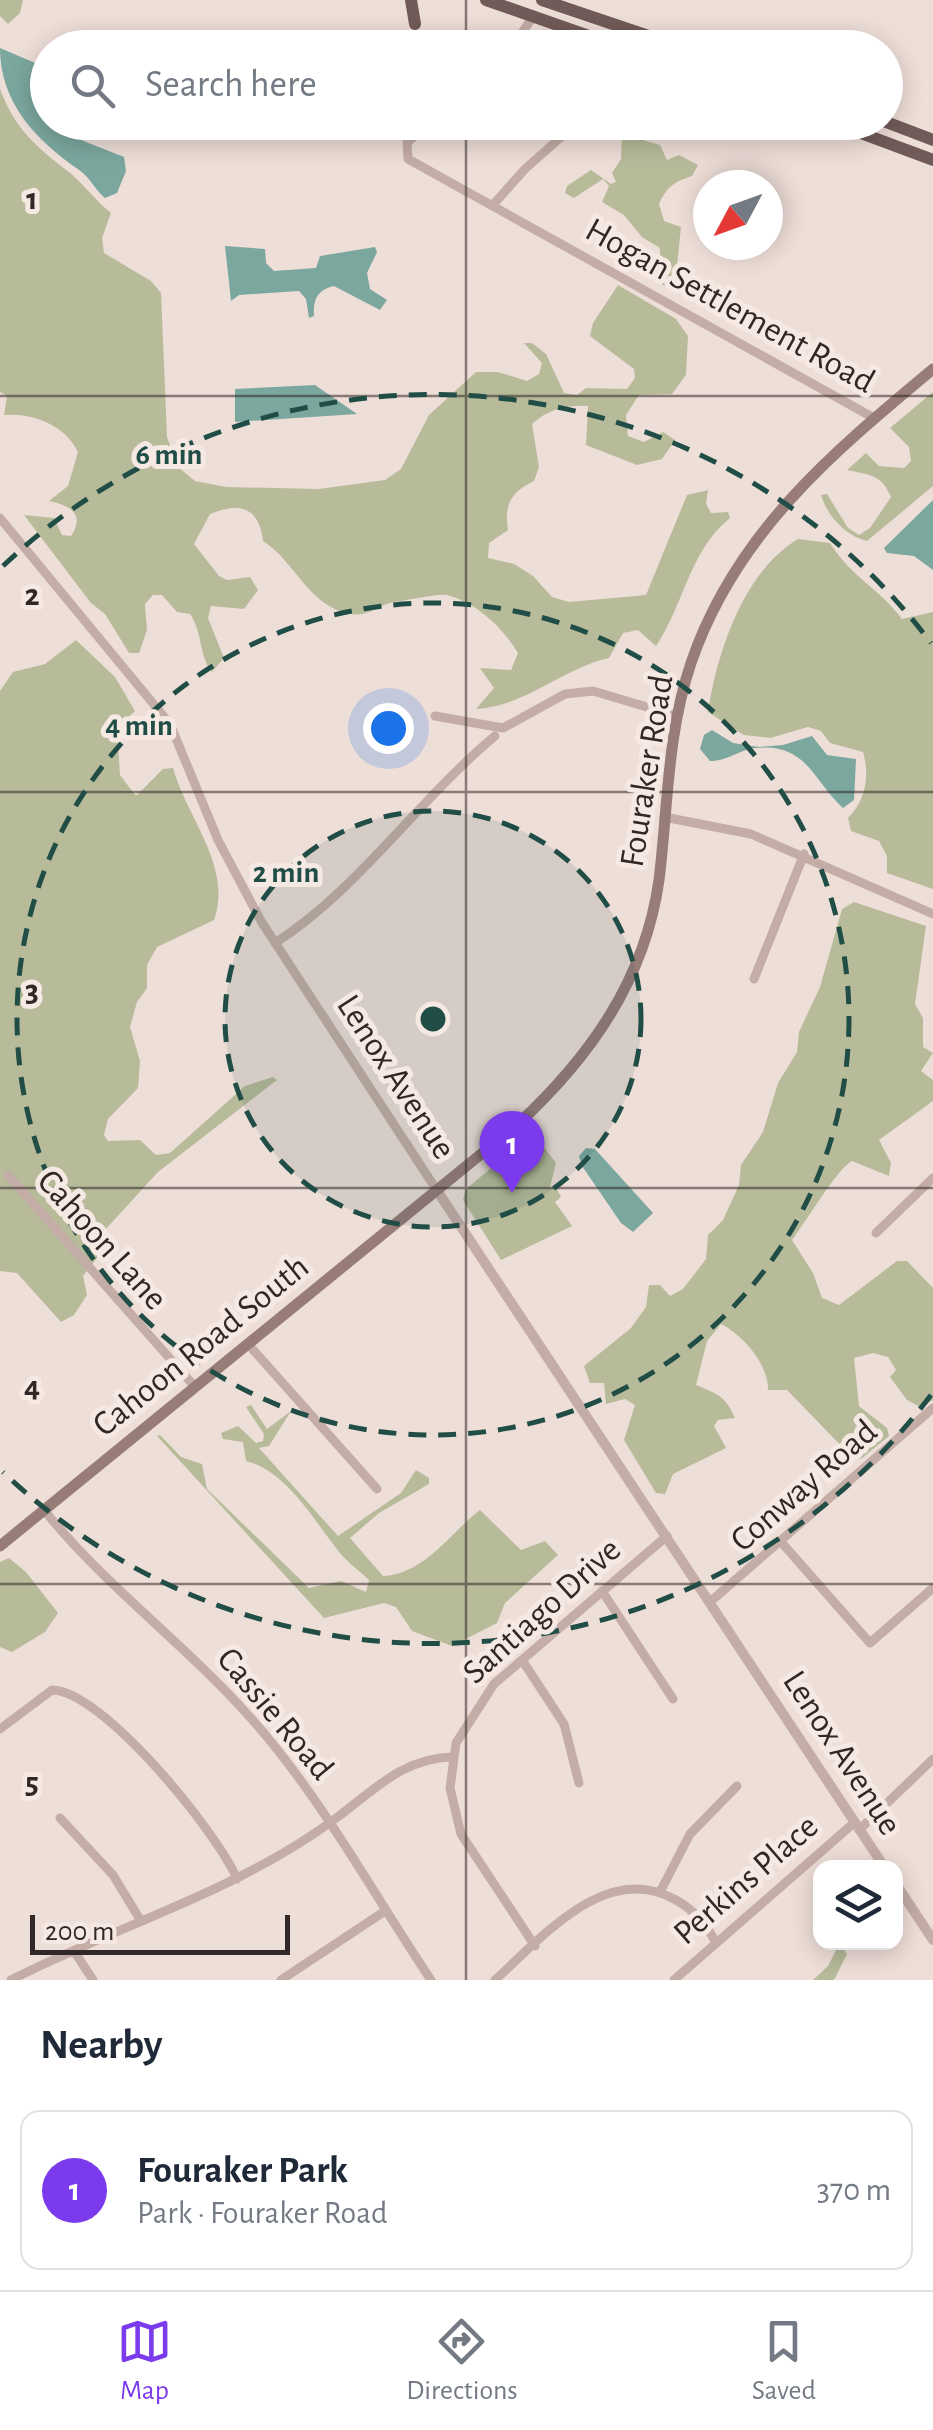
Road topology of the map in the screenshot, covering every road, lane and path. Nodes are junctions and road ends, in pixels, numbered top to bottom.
1 (410, 0) edge
2 (486, 0) edge
3 (542, 0) edge
4 (532, 18) junction
5 (415, 24) dead end
6 (524, 30) edge
7 (568, 30) edge
8 (622, 30) edge
9 (903, 129) edge
10 (410, 140) edge
11 (558, 140) edge
12 (879, 140) edge
13 (933, 140) edge
14 (933, 160) edge
15 (492, 206) junction
16 (933, 370) edge
17 (874, 418) junction
18 (0, 518) edge
19 (435, 716) dead end
20 (677, 716) junction
21 (495, 736) dead end
22 (664, 817) junction
23 (804, 854) junction
24 (933, 914) edge
25 (275, 943) junction
26 (754, 978) dead end
27 (8, 1175) dead end
28 (933, 1178) edge
29 (436, 1189) junction
30 (876, 1233) dead end
31 (248, 1344) junction
32 (194, 1387) junction
33 (933, 1408) edge
34 (377, 1490) dead end
35 (44, 1510) junction
36 (667, 1536) junction
37 (782, 1543) junction
38 (0, 1546) edge
39 (933, 1588) edge
40 (602, 1591) junction
41 (710, 1602) junction
42 (522, 1660) junction
43 (673, 1700) dead end
44 (0, 1729) edge
45 (452, 1757) junction
46 (933, 1759) edge
47 (579, 1783) dead end
48 (737, 1786) dead end
49 (60, 1818) dead end
50 (328, 1824) junction
51 (857, 1826) junction
52 (880, 1860) edge
53 (237, 1879) junction
54 (660, 1892) junction
55 (903, 1895) edge
56 (386, 1911) junction
57 (141, 1921) junction
58 (933, 1940) edge
59 (716, 1943) junction
60 (534, 1946) junction
61 (74, 1951) junction
62 (11, 1980) edge
63 (92, 1980) edge
64 (281, 1980) edge
65 (431, 1980) edge
66 (495, 1980) edge
67 (674, 1980) edge

1 - 5 main road
2 - 4 main road
3 - 8 main road
4 - 6 street
4 - 7 main road
9 - 13 main road
10 - 15 street, Hogan Settlement Road
11 - 15 street
12 - 14 main road
15 - 17 street, Hogan Settlement Road
16 - 17 main road, Fouraker Road
17 - 20 main road, Fouraker Road
18 - 25 street, Lenox Avenue
19 - 20 street
20 - 22 main road, Fouraker Road
21 - 25 street
22 - 23 street
22 - 29 main road, Fouraker Road
23 - 24 street
23 - 26 street
25 - 29 street, Lenox Avenue
27 - 32 street, Cahoon Lane
28 - 30 street
29 - 31 main road, Cahoon Road South
29 - 36 street, Lenox Avenue
31 - 32 main road, Cahoon Road South
31 - 34 street
32 - 35 main road, Cahoon Road South
33 - 37 street, Conway Road
35 - 38 main road, Cahoon Road South
35 - 50 street, Cassie Road
36 - 40 street, Santiago Drive
36 - 41 street, Lenox Avenue
37 - 39 street
37 - 41 street, Conway Road
40 - 42 street, Santiago Drive
40 - 43 street
41 - 51 street, Lenox Avenue
42 - 45 street, Santiago Drive
42 - 47 street
44 - 53 street
45 - 50 street
45 - 60 street, Santiago Drive
46 - 51 street, Perkins Place
48 - 54 street
49 - 57 street
50 - 53 street
50 - 56 street, Cassie Road
51 - 52 street, Lenox Avenue
51 - 59 street, Perkins Place
53 - 57 street
54 - 59 street
54 - 60 street
55 - 58 street, Lenox Avenue
56 - 64 street
56 - 65 street, Cassie Road
57 - 61 street
59 - 67 street, Perkins Place
60 - 66 street
61 - 62 street
61 - 63 street

